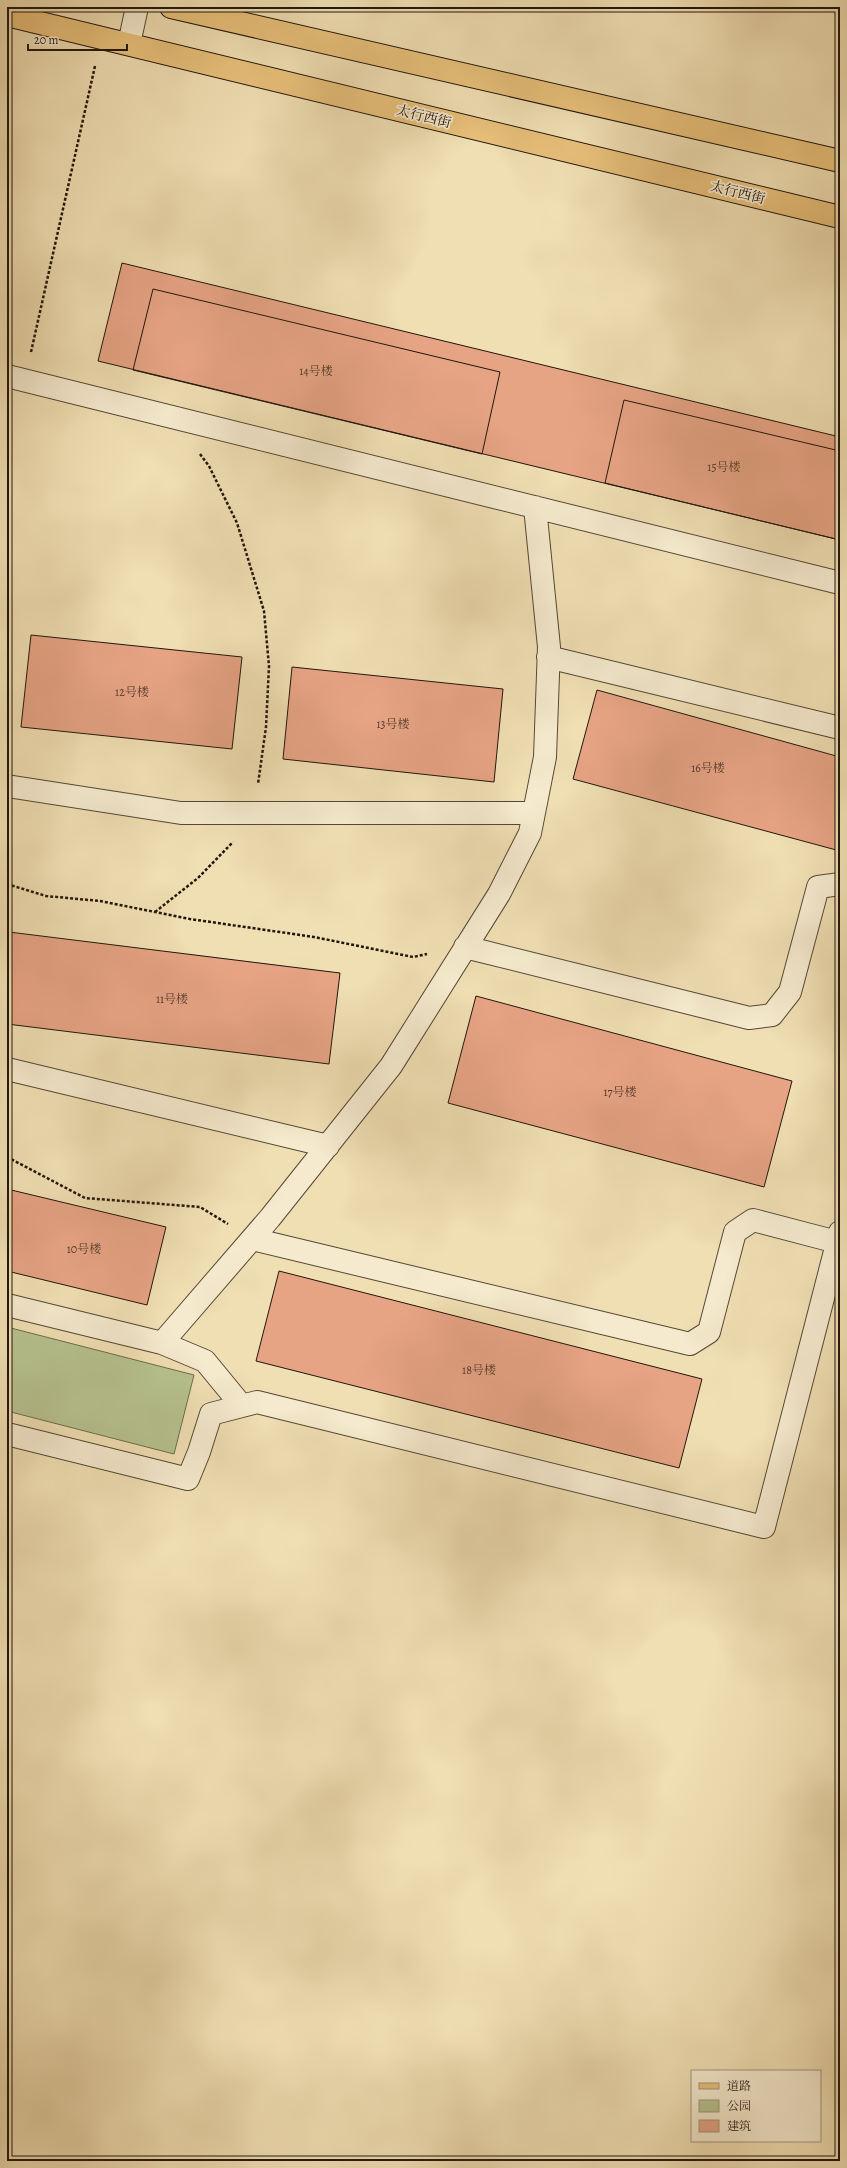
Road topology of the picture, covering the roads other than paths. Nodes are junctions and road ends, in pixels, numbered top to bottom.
1 (137, 7) edge
2 (171, 7) edge
3 (7, 15) edge
4 (129, 44) junction
5 (840, 161) edge
6 (840, 217) edge
7 (16, 378) edge
8 (535, 507) junction
9 (840, 583) edge
10 (548, 657) junction
11 (840, 728) edge
12 (7, 786) edge
13 (533, 813) junction
14 (840, 884) edge
15 (465, 947) junction
16 (7, 1069) edge
17 (328, 1146) junction
18 (839, 1237) edge
19 (252, 1239) junction
20 (7, 1305) edge
21 (162, 1343) junction
22 (242, 1406) junction
23 (7, 1434) edge

1 - 4 street
2 - 5 main road
3 - 4 main road, 太行西街
4 - 6 main road, 太行西街
7 - 8 street
8 - 9 street
8 - 10 street
10 - 11 street
10 - 13 street
12 - 13 street
13 - 15 street
14 - 15 street
15 - 17 street
16 - 17 street
17 - 19 street
18 - 19 street
18 - 22 street
19 - 21 street
20 - 21 street
21 - 22 street
22 - 23 street

